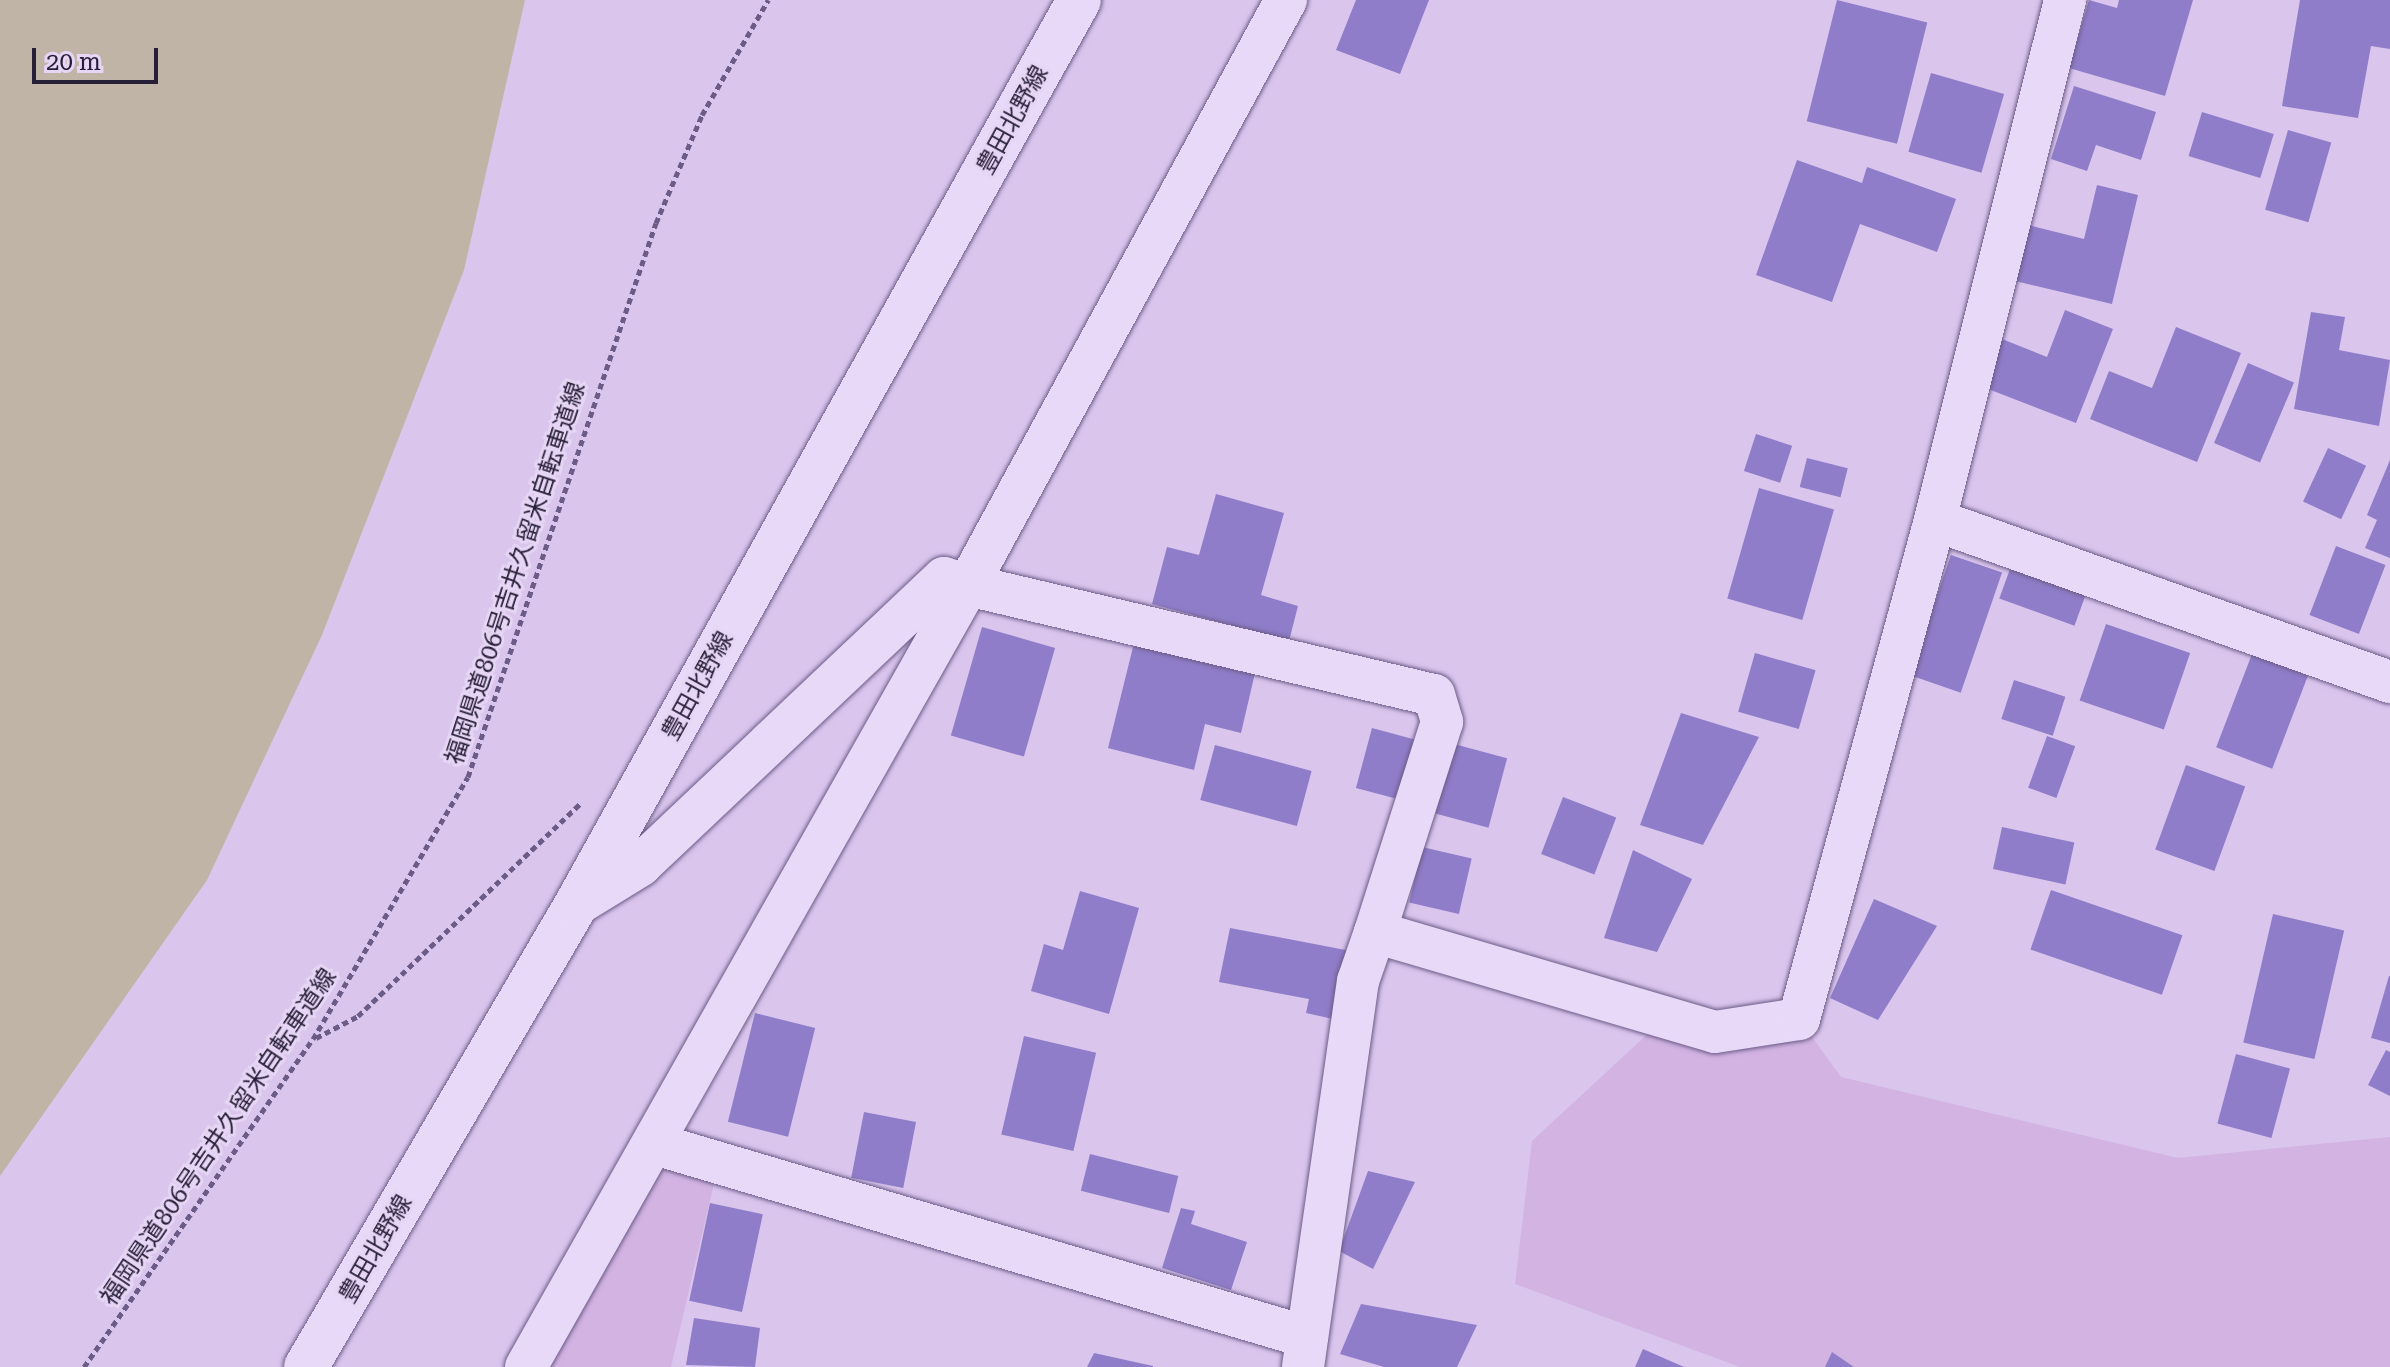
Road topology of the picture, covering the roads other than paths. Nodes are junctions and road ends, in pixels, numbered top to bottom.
1 (1079, 0) edge
2 (1286, 0) edge
3 (2065, 0) edge
4 (1935, 520) junction
5 (968, 585) junction
6 (2390, 682) edge
7 (576, 905) junction
8 (1375, 932) junction
9 (655, 1144) junction
10 (1305, 1352) edge
11 (306, 1367) edge
12 (526, 1367) edge

1 - 7 main road, 豊田北野線
2 - 5 street
3 - 4 street
4 - 6 street
4 - 8 street
5 - 7 street
5 - 8 street
5 - 9 street
7 - 11 main road, 豊田北野線
8 - 10 street
9 - 10 street
9 - 12 street

